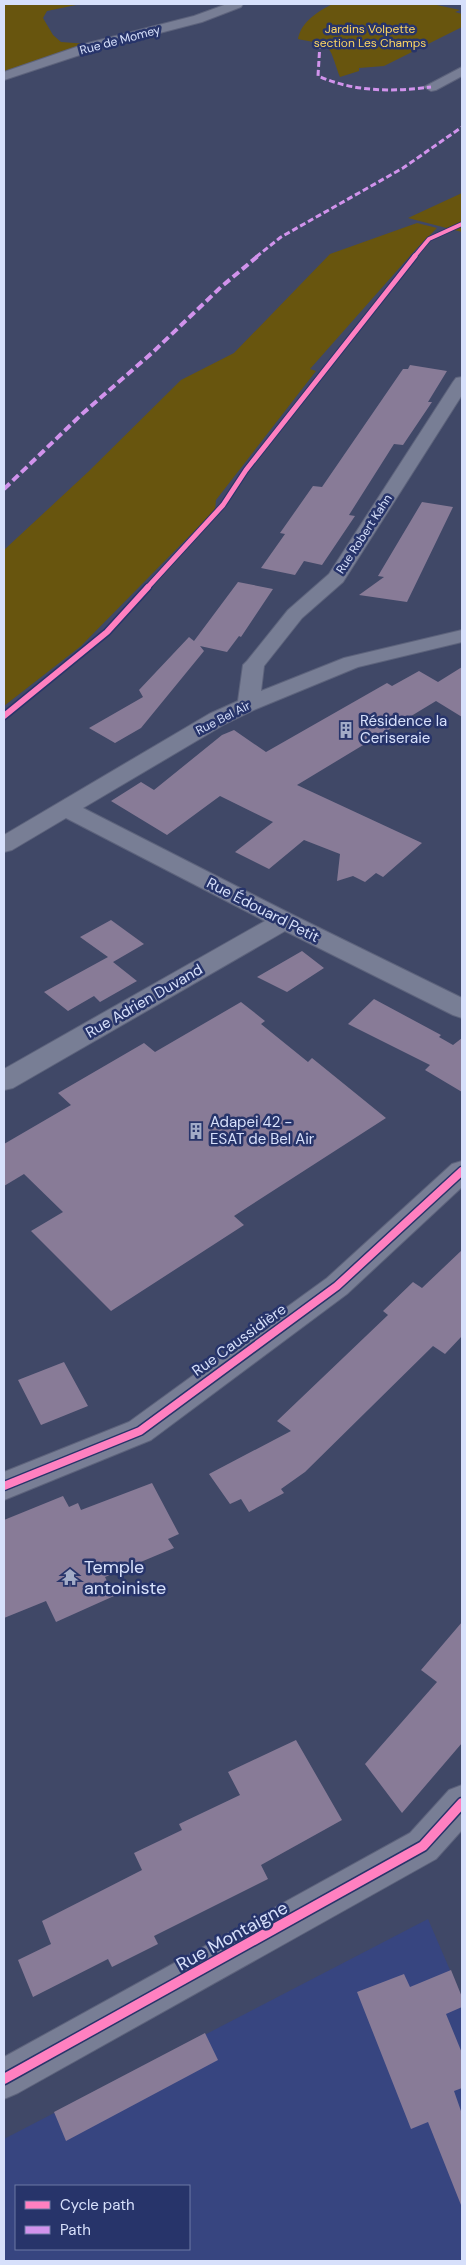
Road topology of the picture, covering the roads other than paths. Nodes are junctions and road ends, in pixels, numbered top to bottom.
1 (237, 4) edge
2 (462, 71) edge
3 (4, 76) edge
4 (431, 87) dead end
5 (462, 382) edge
6 (462, 636) edge
7 (248, 704) junction
8 (65, 808) junction
9 (4, 845) edge
10 (284, 921) junction
11 (462, 1009) edge
12 (4, 1081) edge
13 (462, 1171) edge
14 (4, 1486) edge
15 (462, 1803) edge
16 (4, 2079) edge

1 - 3 street, Rue de Momey
2 - 4 street
5 - 7 street, Rue Robert Kahn
6 - 7 street, Rue Bel Air
7 - 8 street, Rue Bel Air
8 - 9 street, Rue Bel Air
8 - 10 street, Rue Édouard Petit
10 - 11 street, Rue Édouard Petit
10 - 12 street, Rue Adrien Duvand
13 - 14 street, Rue Caussidière
15 - 16 street, Rue Montaigne

